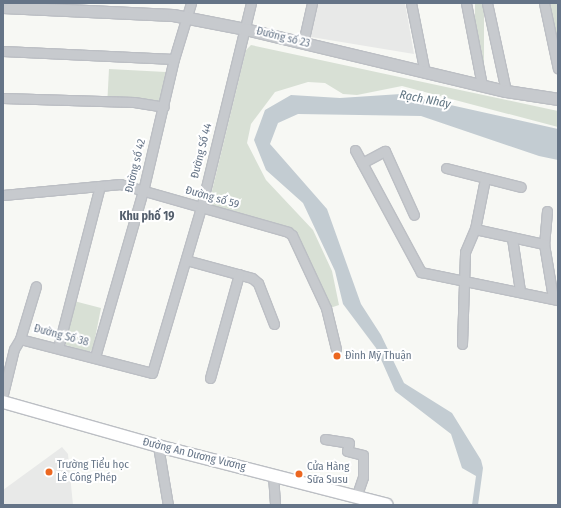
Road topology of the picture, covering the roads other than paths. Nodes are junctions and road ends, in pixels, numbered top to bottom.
1 (191, 3) edge
2 (251, 3) edge
3 (312, 3) edge
4 (411, 3) edge
5 (466, 3) edge
6 (487, 3) edge
7 (544, 3) edge
8 (3, 7) edge
9 (187, 18) junction
10 (245, 29) junction
11 (303, 43) junction
12 (3, 51) edge
13 (174, 58) junction
14 (558, 69) edge
15 (425, 73) junction
16 (482, 85) junction
17 (506, 91) junction
18 (3, 98) edge
19 (558, 99) edge
20 (164, 107) junction
21 (355, 150) dead end
22 (362, 163) junction
23 (446, 168) dead end
24 (485, 179) junction
25 (100, 186) junction
26 (521, 186) dead end
27 (143, 191) junction
28 (3, 195) edge
29 (201, 208) junction
30 (547, 211) dead end
31 (414, 215) dead end
32 (475, 229) junction
33 (512, 238) junction
34 (544, 244) junction
35 (186, 260) junction
36 (239, 274) junction
37 (464, 279) junction
38 (36, 286) dead end
39 (520, 291) junction
40 (555, 299) edge
41 (274, 324) dead end
42 (20, 339) junction
43 (462, 344) dead end
44 (58, 348) junction
45 (336, 348) dead end
46 (95, 357) junction
47 (152, 373) joint
48 (210, 378) dead end
49 (3, 394) edge
50 (3, 402) edge
51 (326, 439) dead end
52 (158, 446) junction
53 (273, 475) junction
54 (356, 497) junction
55 (168, 505) edge
56 (275, 505) edge
57 (387, 505) edge

1 - 9 street, Đường số 42
2 - 10 street, Đường Số 44
3 - 11 street
4 - 15 street
5 - 16 street
6 - 17 street
7 - 14 street
8 - 9 street, Đường số 23
9 - 10 street, Đường số 23
9 - 13 street, Đường số 42
10 - 11 street, Đường số 23
10 - 29 street, Đường Số 44
11 - 15 street, Đường số 23
12 - 13 street
13 - 20 street, Đường số 42
15 - 16 street, Đường số 23
16 - 17 street, Đường số 23
17 - 19 street, Đường số 23
18 - 20 street
20 - 27 street, Đường số 42
21 - 22 street
22 - 31 street
22 - 37 street
23 - 24 street
24 - 26 street
24 - 32 street
25 - 27 street, Đường số 59
25 - 28 street, Đường số 59
25 - 44 street
27 - 29 street, Đường số 59
27 - 46 street, Đường số 42
29 - 35 street, Đường Số 44
29 - 45 street, Đường số 59
30 - 34 street
32 - 33 street
32 - 37 street
33 - 34 street
33 - 39 street
34 - 40 street
35 - 36 street
35 - 47 street, Đường Số 44
36 - 41 street
36 - 48 street
37 - 39 street
37 - 43 street
38 - 42 street
39 - 40 street
42 - 44 street, Đường Số 38
42 - 49 street, Đường Số 38
44 - 46 street, Đường Số 38
46 - 47 street, Đường Số 38
50 - 52 main road, Đường An Dương Vương
51 - 54 street
52 - 53 main road, Đường An Dương Vương
52 - 55 street
53 - 54 main road, Đường An Dương Vương
53 - 56 street
54 - 57 main road, Đường An Dương Vương

